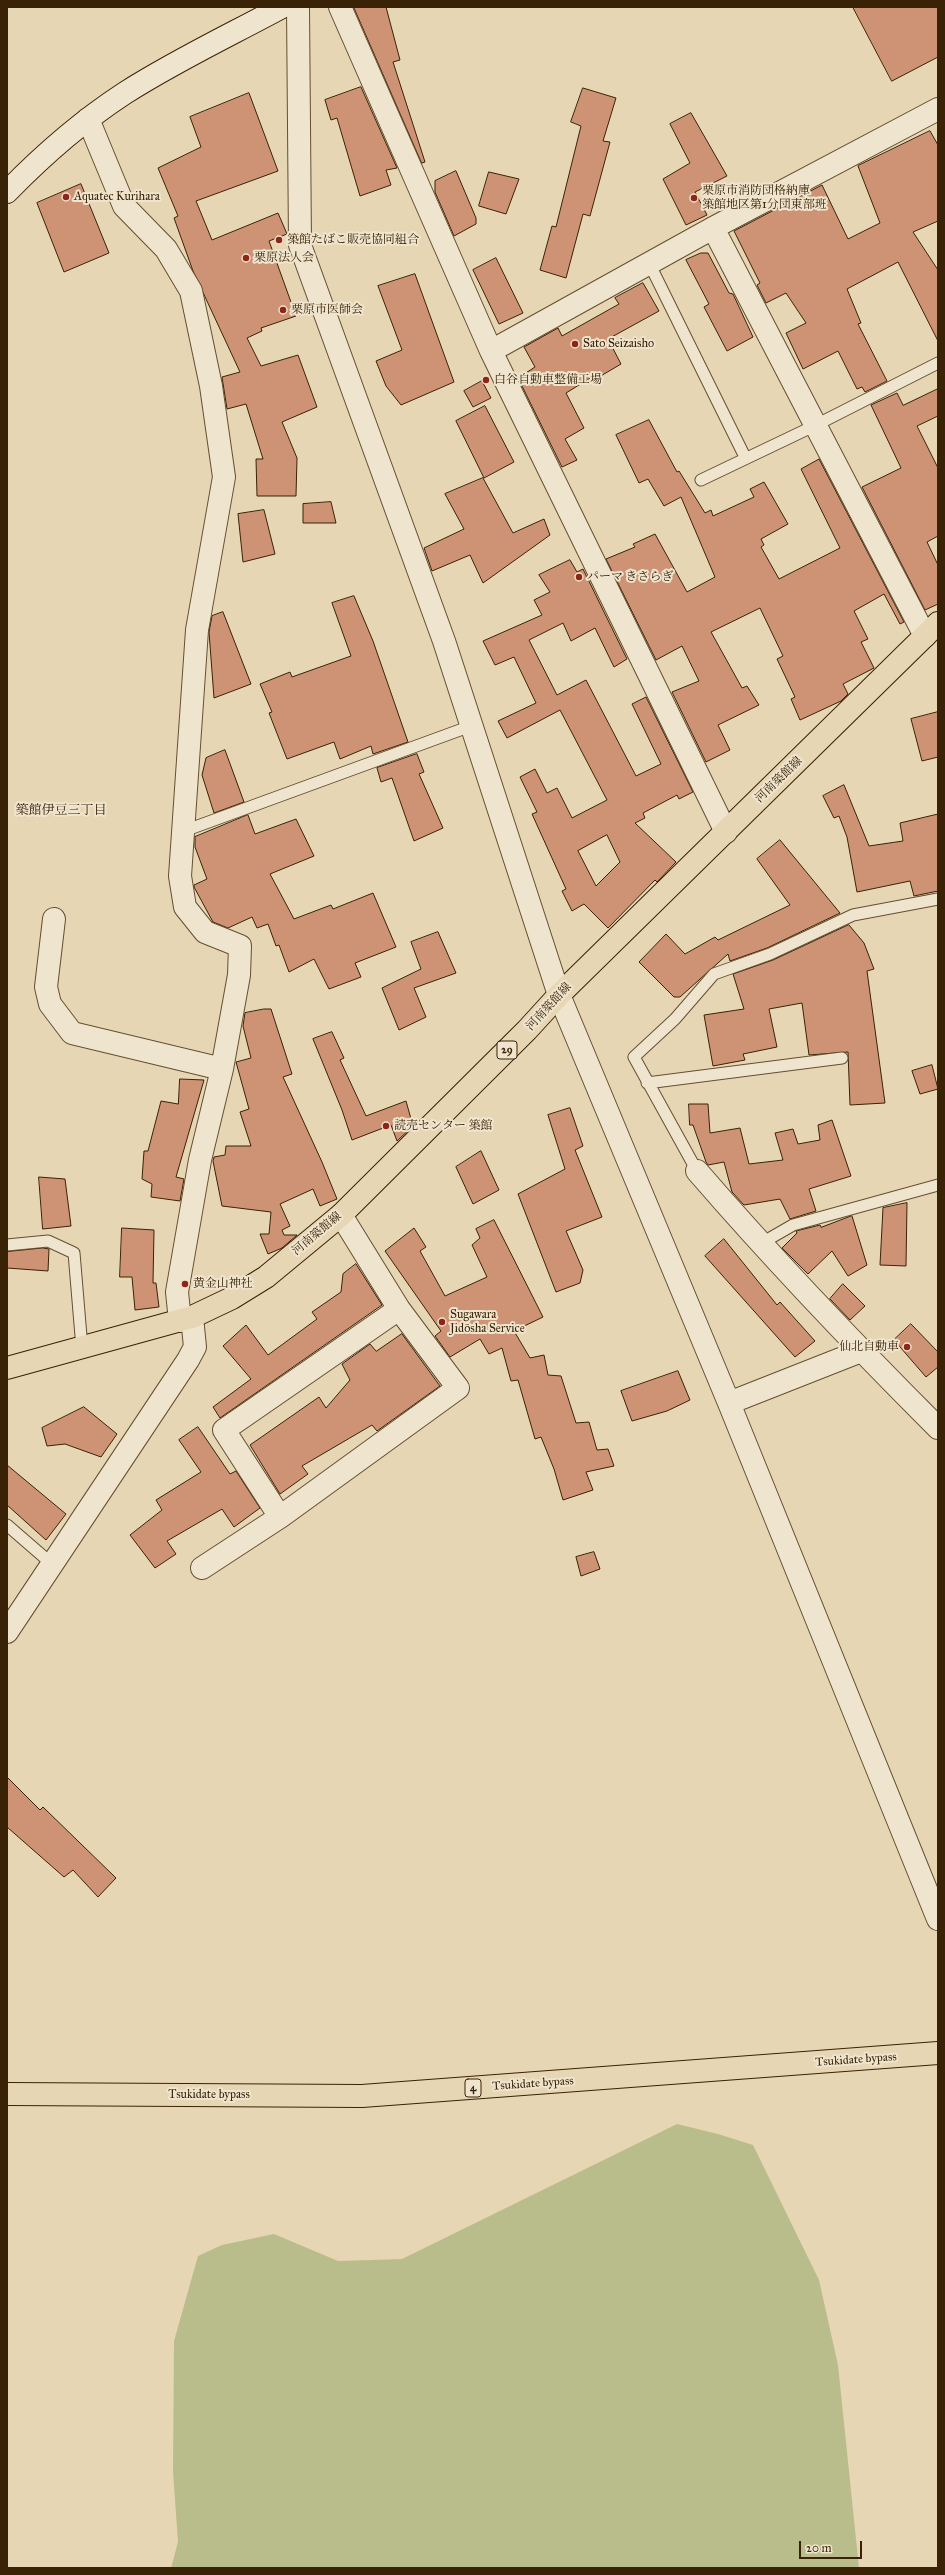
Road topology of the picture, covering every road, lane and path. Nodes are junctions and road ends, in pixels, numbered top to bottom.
1 (282, 7) edge
2 (298, 7) edge
3 (340, 7) edge
4 (938, 109) edge
5 (88, 119) junction
6 (7, 192) edge
7 (713, 228) junction
8 (649, 263) junction
9 (491, 351) junction
10 (938, 362) edge
11 (814, 426) junction
12 (745, 457) junction
13 (701, 480) dead end
14 (931, 630) edge
15 (472, 726) junction
16 (184, 831) junction
17 (726, 832) junction
18 (938, 899) edge
19 (54, 919) dead end
20 (559, 995) junction
21 (842, 1058) dead end
22 (222, 1068) junction
23 (647, 1082) junction
24 (697, 1171) joint
25 (938, 1185) edge
26 (340, 1215) junction
27 (760, 1244) junction
28 (7, 1245) edge
29 (399, 1309) junction
30 (186, 1319) junction
31 (82, 1348) junction
32 (861, 1351) junction
33 (7, 1368) edge
34 (729, 1403) junction
35 (938, 1428) edge
36 (280, 1517) junction
37 (7, 1525) edge
38 (52, 1564) junction
39 (202, 1568) dead end
40 (7, 1632) edge
41 (938, 1919) edge
42 (938, 2053) edge
43 (7, 2094) edge

1 - 5 street
2 - 15 street
3 - 9 street
4 - 7 street
5 - 6 street
5 - 16 street
7 - 8 street
7 - 11 street
8 - 9 street
8 - 12 lane
9 - 17 street
10 - 11 lane
11 - 12 lane
11 - 14 street
12 - 13 lane
14 - 17 main road, 河南築館線 / 29
15 - 16 lane
15 - 20 street
16 - 22 street
17 - 20 main road, 河南築館線 / 29
18 - 23 lane
19 - 22 street
20 - 26 main road, 河南築館線 / 29
20 - 34 street
21 - 23 lane
22 - 30 street
23 - 24 lane
24 - 27 street
25 - 27 lane
26 - 29 street
26 - 30 main road, 河南築館線 / 29
27 - 32 street
28 - 31 lane
29 - 36 street
29 - 36 street
30 - 31 main road, 河南築館線 / 29
30 - 38 street
31 - 33 main road, 河南築館線 / 29
32 - 34 street
32 - 35 street
34 - 41 street
36 - 39 street
37 - 38 lane
38 - 40 street
42 - 43 main road, Tsukidate bypass / 4

